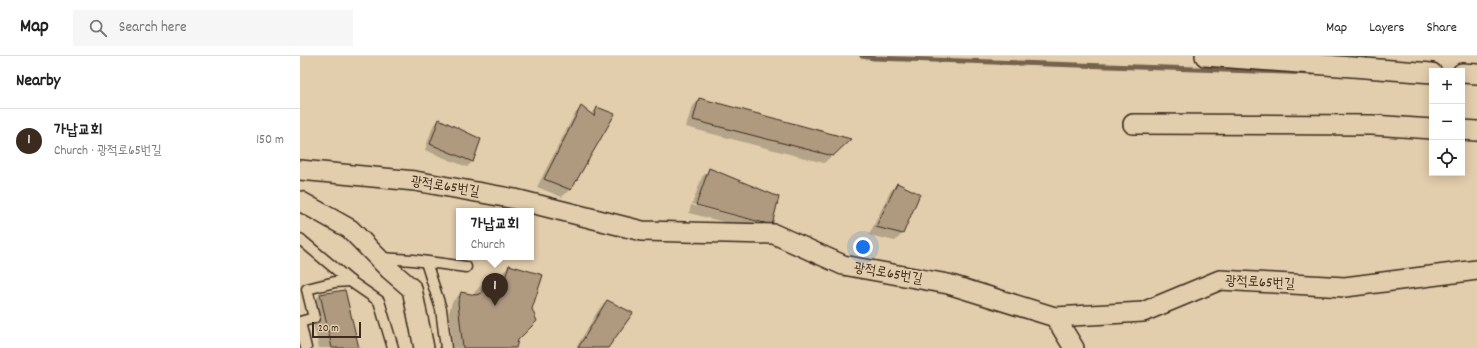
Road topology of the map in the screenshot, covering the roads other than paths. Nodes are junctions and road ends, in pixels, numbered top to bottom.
1 (1205, 56) edge
2 (1429, 73) edge
3 (1465, 73) edge
4 (1477, 74) edge
5 (1133, 124) dead end
6 (1429, 128) edge
7 (1465, 130) edge
8 (1477, 131) edge
9 (300, 170) edge
10 (300, 201) edge
11 (300, 239) edge
12 (378, 258) junction
13 (426, 262) junction
14 (466, 267) dead end
15 (1477, 270) edge
16 (350, 281) junction
17 (1056, 317) junction
18 (306, 348) edge
19 (393, 348) edge
20 (424, 348) edge
21 (446, 348) edge
22 (1074, 348) edge

1 - 2 street
3 - 4 street
5 - 6 street
7 - 8 street
9 - 17 street, 광적로65번길
10 - 12 street
11 - 16 lane
12 - 13 lane
12 - 20 street
13 - 14 lane
13 - 21 lane
15 - 17 street, 광적로65번길
16 - 18 lane
16 - 19 lane
17 - 22 street

